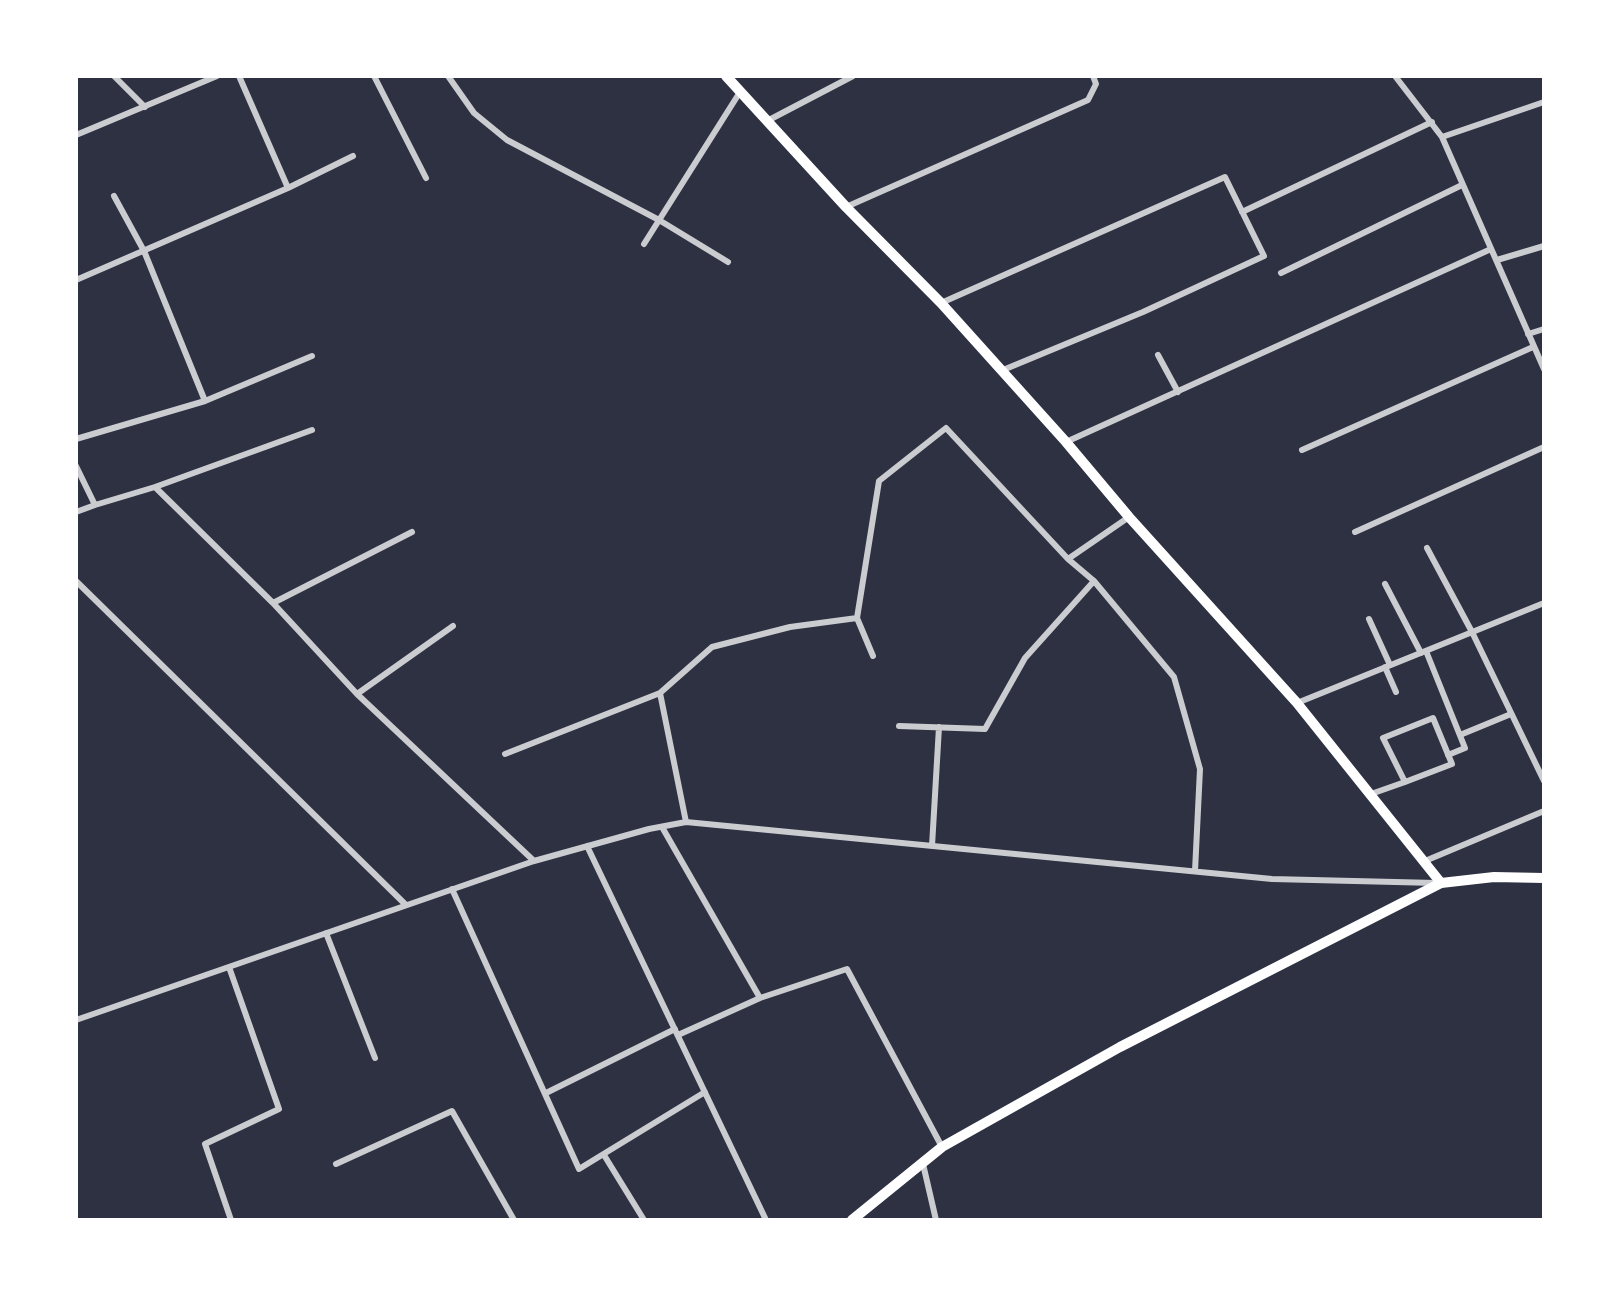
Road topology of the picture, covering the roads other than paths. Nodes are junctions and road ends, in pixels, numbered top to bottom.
1 (114, 76) edge
2 (217, 76) edge
3 (239, 76) edge
4 (374, 76) edge
5 (448, 76) edge
6 (726, 76) edge
7 (853, 76) edge
8 (1093, 76) edge
9 (1395, 76) edge
10 (740, 92) junction
11 (1544, 102) edge
12 (145, 107) junction
13 (766, 121) junction
14 (1432, 122) junction
15 (76, 135) edge
16 (1442, 137) junction
17 (353, 156) dead end
18 (426, 178) dead end
19 (1462, 184) junction
20 (288, 188) junction
21 (114, 196) dead end
22 (846, 207) junction
23 (1242, 212) junction
24 (659, 220) junction
25 (644, 244) dead end
26 (1544, 246) edge
27 (1491, 249) junction
28 (144, 251) junction
29 (1497, 260) junction
30 (728, 262) dead end
31 (1281, 273) dead end
32 (76, 280) edge
33 (941, 303) junction
34 (1544, 328) edge
35 (1527, 334) junction
36 (1533, 347) junction
37 (1158, 355) dead end
38 (312, 356) dead end
39 (1544, 369) edge
40 (1003, 370) junction
41 (1178, 392) junction
42 (205, 401) junction
43 (312, 430) dead end
44 (76, 439) edge
45 (1066, 442) junction
46 (1544, 447) edge
47 (1302, 450) dead end
48 (76, 466) edge
49 (155, 487) junction
50 (95, 505) junction
51 (76, 512) edge
52 (1129, 517) junction
53 (412, 532) dead end
54 (1354, 532) dead end
55 (1427, 548) dead end
56 (1068, 558) junction
57 (76, 581) edge
58 (1094, 581) junction
59 (1385, 584) dead end
60 (273, 603) junction
61 (1544, 603) edge
62 (857, 618) junction
63 (1369, 619) dead end
64 (453, 626) dead end
65 (1472, 632) junction
66 (1423, 652) junction
67 (873, 656) dead end
68 (1387, 667) junction
69 (1396, 692) dead end
70 (660, 693) junction
71 (357, 694) junction
72 (1297, 703) junction
73 (1511, 714) junction
74 (899, 726) dead end
75 (939, 727) junction
76 (1460, 735) junction
77 (505, 754) dead end
78 (1448, 755) junction
79 (1544, 781) edge
80 (1405, 782) junction
81 (1371, 794) junction
82 (1544, 811) edge
83 (686, 822) junction
84 (662, 827) junction
85 (587, 846) junction
86 (932, 846) junction
87 (534, 861) junction
88 (1425, 861) junction
89 (1194, 871) junction
90 (1544, 878) edge
91 (1441, 883) junction
92 (452, 889) junction
93 (406, 905) junction
94 (326, 933) junction
95 (229, 967) junction
96 (760, 998) junction
97 (76, 1020) edge
98 (677, 1032) junction
99 (375, 1058) dead end
100 (705, 1092) junction
101 (546, 1093) junction
102 (942, 1148) junction
103 (604, 1155) junction
104 (336, 1164) dead end
105 (923, 1164) junction
106 (231, 1220) edge
107 (514, 1220) edge
108 (644, 1220) edge
109 (766, 1220) edge
110 (852, 1220) edge
111 (936, 1220) edge

1 - 12 street
2 - 12 street
3 - 20 street
4 - 18 street
5 - 24 street
6 - 10 main road
7 - 13 street
8 - 22 street
9 - 14 street
10 - 13 main road
10 - 24 street
11 - 16 street
12 - 15 street
13 - 22 main road
14 - 16 street
14 - 23 street
16 - 19 street
17 - 20 street
19 - 27 street
19 - 31 street
20 - 28 street
21 - 28 street
22 - 33 main road
23 - 33 street
23 - 40 street
24 - 25 street
24 - 30 street
26 - 29 street
27 - 29 street
27 - 41 street
28 - 32 street
28 - 42 street
29 - 35 street
33 - 40 main road
34 - 35 street
35 - 36 street
36 - 39 street
36 - 47 street
37 - 41 street
38 - 42 street
40 - 45 main road
41 - 45 street
42 - 44 street
43 - 49 street
45 - 52 main road
46 - 54 street
48 - 50 street
49 - 50 street
49 - 60 street
50 - 51 street
52 - 56 street
52 - 72 main road
53 - 60 street
55 - 65 street
56 - 58 street
56 - 62 street
57 - 93 street
58 - 75 street
58 - 89 street
59 - 66 street
60 - 71 street
61 - 65 street
62 - 67 street
62 - 70 street
63 - 68 street
64 - 71 street
65 - 66 street
65 - 73 street
66 - 68 street
66 - 76 street
68 - 69 street
68 - 72 street
70 - 77 street
70 - 83 street
71 - 87 street
72 - 81 main road
73 - 76 street
73 - 79 street
74 - 75 street
75 - 86 street
76 - 78 street
78 - 80 street
78 - 80 street
80 - 81 street
81 - 88 main road
82 - 88 street
83 - 84 street
83 - 86 street
84 - 85 street
84 - 96 street
85 - 87 street
85 - 98 street
86 - 89 street
87 - 92 street
88 - 91 main road
89 - 91 street
90 - 91 main road
91 - 102 main road
92 - 93 street
92 - 101 street
93 - 94 street
94 - 95 street
94 - 99 street
95 - 97 street
95 - 106 street
96 - 98 street
96 - 102 street
98 - 100 street
98 - 101 street
100 - 103 street
100 - 109 street
101 - 103 street
102 - 105 main road
103 - 108 street
104 - 107 street
105 - 110 main road
105 - 111 street

